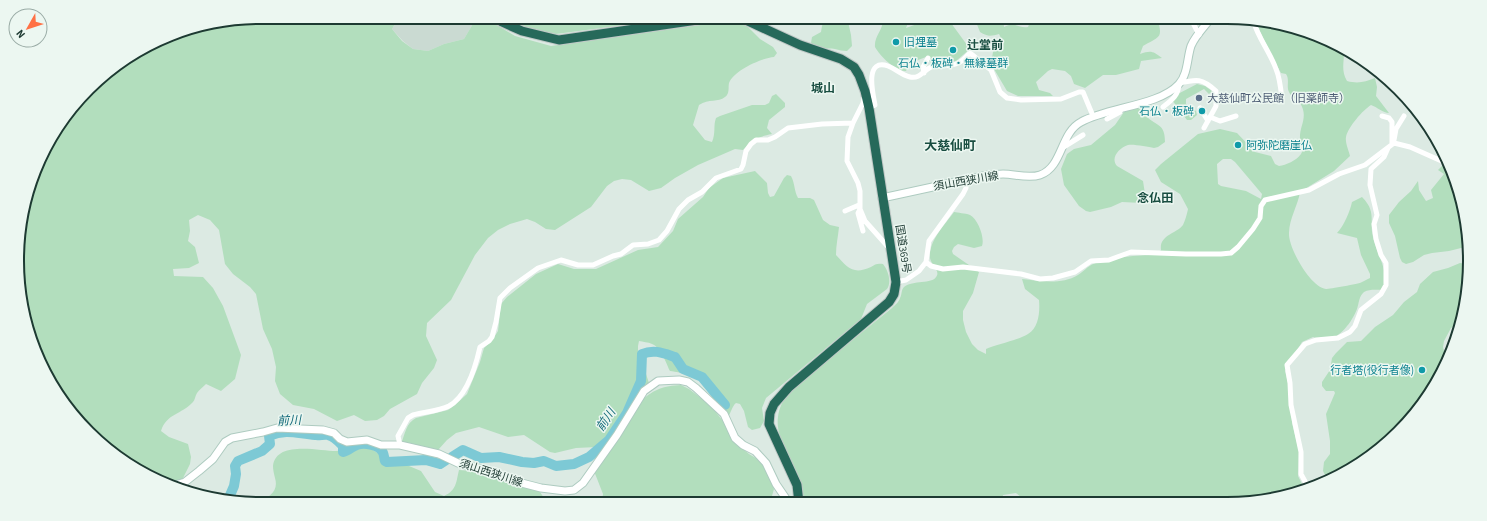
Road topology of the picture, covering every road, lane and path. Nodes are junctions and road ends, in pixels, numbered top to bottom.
1 (507, 24) edge
2 (673, 24) edge
3 (754, 24) edge
4 (1194, 24) edge
5 (1207, 24) edge
6 (1254, 26) edge
7 (1199, 35) junction
8 (928, 58) dead end
9 (924, 73) junction
10 (1179, 84) junction
11 (865, 91) junction
12 (1276, 101) dead end
13 (1163, 107) dead end
14 (869, 108) junction
15 (1121, 108) junction
16 (1200, 108) dead end
17 (1093, 116) junction
18 (1236, 116) dead end
19 (1382, 116) dead end
20 (1404, 116) dead end
21 (1107, 119) dead end
22 (1209, 119) junction
23 (853, 123) junction
24 (1204, 128) dead end
25 (1082, 136) dead end
26 (1392, 145) junction
27 (1061, 149) junction
28 (1441, 161) edge
29 (966, 180) junction
30 (882, 198) junction
31 (860, 207) junction
32 (845, 211) dead end
33 (863, 231) dead end
34 (892, 252) junction
35 (926, 262) junction
36 (896, 282) junction
37 (400, 445) junction
38 (181, 483) edge
39 (1306, 483) edge
40 (785, 497) edge
41 (798, 497) edge

1 - 2 highway
3 - 11 highway, 国道369号
4 - 7 street
5 - 7 main road
6 - 12 street
7 - 10 main road
8 - 9 street
9 - 14 street
9 - 17 street
10 - 13 street
10 - 15 main road, 須山西狭川線
10 - 22 street
11 - 14 highway, 国道369号
11 - 23 street
14 - 30 highway, 国道369号
15 - 17 main road, 須山西狭川線
15 - 21 street
16 - 22 street
17 - 27 main road, 須山西狭川線
18 - 22 street
19 - 26 street
20 - 26 street
22 - 24 street
23 - 31 street
23 - 37 street
25 - 27 street
26 - 28 street
26 - 35 street
26 - 39 street
27 - 29 main road, 須山西狭川線
29 - 30 main road, 須山西狭川線
29 - 35 street
30 - 34 highway, 国道369号
31 - 32 street
31 - 33 street
31 - 34 street
34 - 36 highway, 国道369号
35 - 36 street
36 - 41 highway, 国道369号
37 - 38 main road, 須山西狭川線
37 - 40 main road, 須山西狭川線

